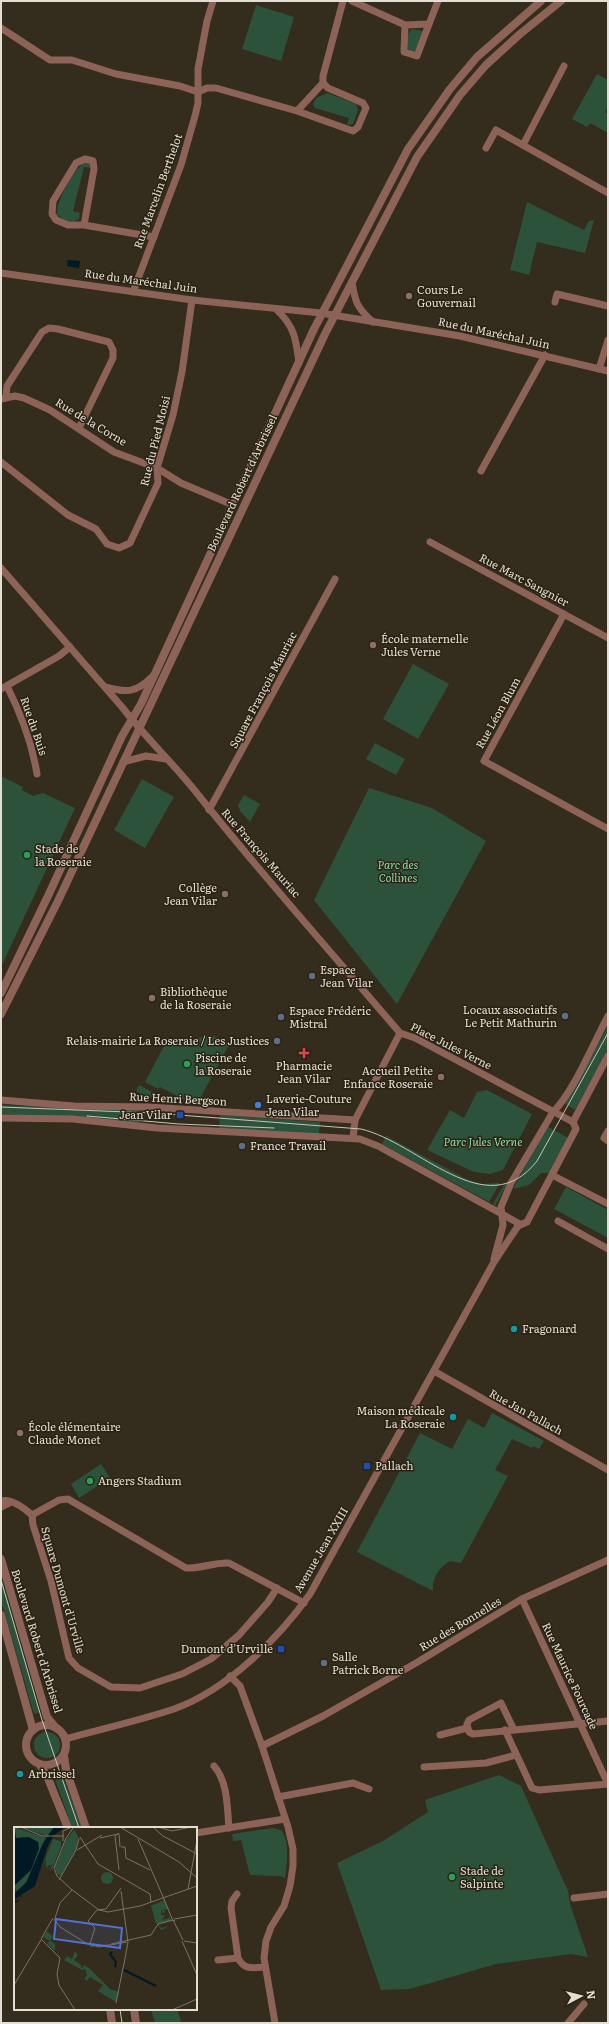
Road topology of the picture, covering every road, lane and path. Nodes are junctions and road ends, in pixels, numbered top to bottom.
1 (213, 1) edge
2 (343, 1) edge
3 (352, 1) edge
4 (438, 1) edge
5 (541, 1) edge
6 (561, 1) edge
7 (429, 24) junction
8 (405, 25) junction
9 (1, 28) edge
10 (564, 66) dead end
11 (323, 83) junction
12 (198, 92) junction
13 (297, 111) junction
14 (523, 145) junction
15 (486, 148) dead end
16 (608, 193) edge
17 (84, 225) junction
18 (154, 237) junction
19 (1, 273) edge
20 (352, 282) junction
21 (133, 292) junction
22 (192, 300) junction
23 (555, 302) dead end
24 (608, 306) edge
25 (277, 310) junction
26 (321, 314) junction
27 (334, 316) junction
28 (373, 322) junction
29 (608, 340) edge
30 (545, 355) junction
31 (299, 363) junction
32 (600, 370) junction
33 (608, 371) edge
34 (4, 398) edge
35 (79, 428) junction
36 (1, 462) edge
37 (158, 468) junction
38 (481, 471) dead end
39 (233, 505) junction
40 (430, 542) dead end
41 (1, 568) edge
42 (335, 579) dead end
43 (564, 614) junction
44 (608, 638) edge
45 (70, 647) junction
46 (154, 675) junction
47 (104, 687) junction
48 (4, 688) edge
49 (132, 720) junction
50 (138, 729) junction
51 (166, 759) junction
52 (123, 762) junction
53 (37, 774) dead end
54 (209, 810) junction
55 (607, 827) edge
56 (1, 993) edge
57 (1, 1014) edge
58 (608, 1016) edge
59 (400, 1033) junction
60 (608, 1056) edge
61 (1, 1100) edge
62 (553, 1112) junction
63 (1, 1118) edge
64 (355, 1120) junction
65 (573, 1122) junction
66 (608, 1131) edge
67 (353, 1138) junction
68 (608, 1140) edge
69 (552, 1175) junction
70 (608, 1204) edge
71 (501, 1213) junction
72 (558, 1221) dead end
73 (520, 1224) junction
74 (608, 1248) edge
75 (494, 1262) junction
76 (434, 1371) junction
77 (608, 1470) edge
78 (1, 1501) edge
79 (9, 1503) junction
80 (1, 1507) edge
81 (32, 1515) junction
82 (1, 1559) edge
83 (608, 1560) edge
84 (277, 1588) junction
85 (522, 1599) junction
86 (304, 1603) junction
87 (1, 1615) edge
88 (230, 1676) junction
89 (608, 1721) edge
90 (580, 1724) junction
91 (56, 1728) junction
92 (467, 1728) junction
93 (33, 1730) junction
94 (505, 1730) junction
95 (514, 1730) junction
96 (440, 1735) dead end
97 (65, 1739) junction
98 (262, 1746) junction
99 (64, 1755) junction
100 (516, 1755) junction
101 (40, 1765) junction
102 (214, 1766) dead end
103 (424, 1767) dead end
104 (608, 1784) edge
105 (370, 1789) dead end
106 (278, 1796) junction
107 (285, 1819) junction
108 (68, 1827) edge
109 (86, 1827) edge
110 (229, 1828) junction
111 (197, 1833) edge
112 (237, 1894) dead end
113 (608, 1894) edge
114 (574, 1898) dead end
115 (238, 1958) junction
116 (218, 1960) dead end
117 (265, 1968) junction
118 (584, 2004) dead end
119 (110, 2010) edge
120 (134, 2010) edge
121 (112, 2023) edge
122 (136, 2023) edge
123 (275, 2023) edge
124 (568, 2023) edge

1 - 12 street, Rue Marcelin Berthelot
2 - 11 street
3 - 8 street
4 - 7 street
5 - 26 street, Boulevard Robert d'Arbrissel
6 - 20 street, Boulevard Robert d'Arbrissel
7 - 8 street
7 - 8 street
9 - 12 street
10 - 14 street
11 - 13 street
11 - 13 street
12 - 13 street
12 - 18 street, Rue Marcelin Berthelot
14 - 15 street
14 - 16 street
17 - 17 street
17 - 18 street
18 - 21 street, Rue Marcelin Berthelot
19 - 21 street, Rue du Maréchal Juin
20 - 27 street, Boulevard Robert d'Arbrissel
20 - 28 street
21 - 22 street, Rue du Maréchal Juin
22 - 25 street, Rue du Maréchal Juin
22 - 37 street, Rue du Pied Moisi
23 - 24 street
25 - 26 street, Rue du Maréchal Juin
25 - 31 street
26 - 27 street, Rue du Maréchal Juin
26 - 31 street, Boulevard Robert d'Arbrissel
27 - 28 street, Rue du Maréchal Juin
27 - 50 street, Boulevard Robert d'Arbrissel
28 - 30 street, Rue du Maréchal Juin
29 - 32 street
30 - 32 street, Rue du Maréchal Juin
30 - 38 street
31 - 39 street, Boulevard Robert d'Arbrissel
32 - 33 street, Rue du Maréchal Juin
34 - 35 street, Rue de la Corne
34 - 35 street
35 - 37 street, Rue de la Corne
36 - 37 street, Rue du Pied Moisi
37 - 39 street, Rue de la Corne
39 - 46 street, Boulevard Robert d'Arbrissel
40 - 43 street, Rue Marc Sangnier
41 - 45 street, Rue François Mauriac
42 - 54 street, Square François Mauriac
43 - 44 street, Rue Marc Sangnier
43 - 55 street, Rue Léon Blum
45 - 47 street, Rue François Mauriac
45 - 48 street, Rue du Buis
46 - 47 street
46 - 49 street, Boulevard Robert d'Arbrissel
47 - 49 street, Rue François Mauriac
48 - 53 street, Rue du Buis
49 - 50 street, Rue François Mauriac
49 - 56 street, Boulevard Robert d'Arbrissel
50 - 51 street, Rue François Mauriac
50 - 52 street, Boulevard Robert d'Arbrissel
51 - 52 street
51 - 54 street, Rue François Mauriac
52 - 57 street, Boulevard Robert d'Arbrissel
54 - 59 street, Rue François Mauriac
58 - 62 street, Avenue Jean XXIII
59 - 62 street, Place Jules Verne
59 - 64 street, Place Jules Verne
60 - 65 street, Avenue Jean XXIII
61 - 64 street, Rue Henri Bergson
62 - 65 street, Place Jules Verne
62 - 71 street, Avenue Jean XXIII
63 - 67 street
64 - 67 street, Place Jules Verne
65 - 69 street, Avenue Jean XXIII
66 - 68 street
67 - 71 street
69 - 70 street
69 - 73 street, Avenue Jean XXIII
71 - 73 street
71 - 75 street, Avenue Jean XXIII
72 - 74 street
73 - 75 street, Avenue Jean XXIII
75 - 76 street, Avenue Jean XXIII
76 - 77 street, Rue Jan Pallach
76 - 86 street, Avenue Jean XXIII
78 - 79 street, Square Dumont d'Urville
79 - 80 street
79 - 81 street, Square Dumont d'Urville
81 - 84 street, Square Dumont d'Urville
81 - 84 street, Square Dumont d'Urville
82 - 91 street, Boulevard Robert d'Arbrissel
83 - 85 street, Rue des Bonnelles
84 - 86 street, Square Dumont d'Urville
85 - 90 street, Rue Maurice Fourcade
85 - 98 street, Rue des Bonnelles
86 - 88 street, Avenue Jean XXIII
87 - 93 street
88 - 97 street, Avenue Jean XXIII
88 - 98 street
89 - 90 street
90 - 95 street
90 - 104 street, Rue Maurice Fourcade
91 - 93 street
91 - 97 street
92 - 94 street
92 - 95 street
92 - 96 street
93 - 101 street
94 - 95 street
94 - 100 street, Rue Maurice Fourcade
97 - 99 street
98 - 106 street
99 - 101 street
99 - 109 street
100 - 103 street
100 - 104 street, Rue Maurice Fourcade
101 - 108 street
102 - 110 street
105 - 106 street
106 - 107 street
107 - 110 street
107 - 117 street
110 - 111 street
112 - 115 street
113 - 114 street
115 - 116 street
115 - 117 street
117 - 123 street
118 - 124 street
119 - 121 street
120 - 122 street

